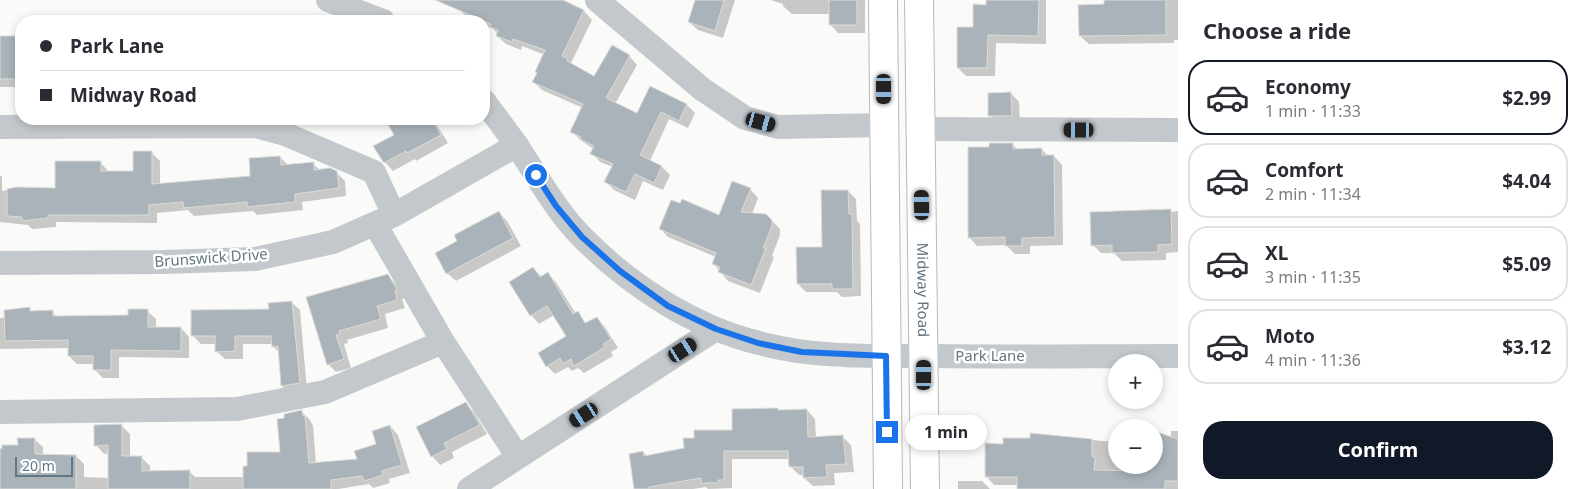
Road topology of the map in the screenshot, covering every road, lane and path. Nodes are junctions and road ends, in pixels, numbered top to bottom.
1 (328, 0) edge
2 (597, 0) edge
3 (883, 0) edge
4 (919, 0) edge
5 (367, 15) edge
6 (490, 109) edge
7 (884, 125) junction
8 (0, 127) edge
9 (920, 129) junction
10 (1178, 130) edge
11 (517, 145) junction
12 (385, 219) junction
13 (0, 263) edge
14 (716, 329) junction
15 (443, 342) junction
16 (886, 356) junction
17 (924, 356) junction
18 (1178, 356) edge
19 (0, 412) edge
20 (518, 458) junction
21 (469, 489) edge
22 (888, 489) edge
23 (925, 489) edge

1 - 5 street
2 - 7 street
3 - 7 main road
4 - 9 main road, Midway Road
6 - 11 street, Park Lane
7 - 16 main road
8 - 12 street
9 - 10 street
9 - 17 main road, Midway Road
11 - 12 street, Brunswick Drive
11 - 14 street, Park Lane
12 - 13 street, Brunswick Drive
12 - 15 street
14 - 16 street, Park Lane
14 - 20 street
15 - 19 street
15 - 20 street
16 - 17 street, Park Lane
16 - 22 main road
17 - 18 street, Park Lane
17 - 23 main road, Midway Road
20 - 21 street

